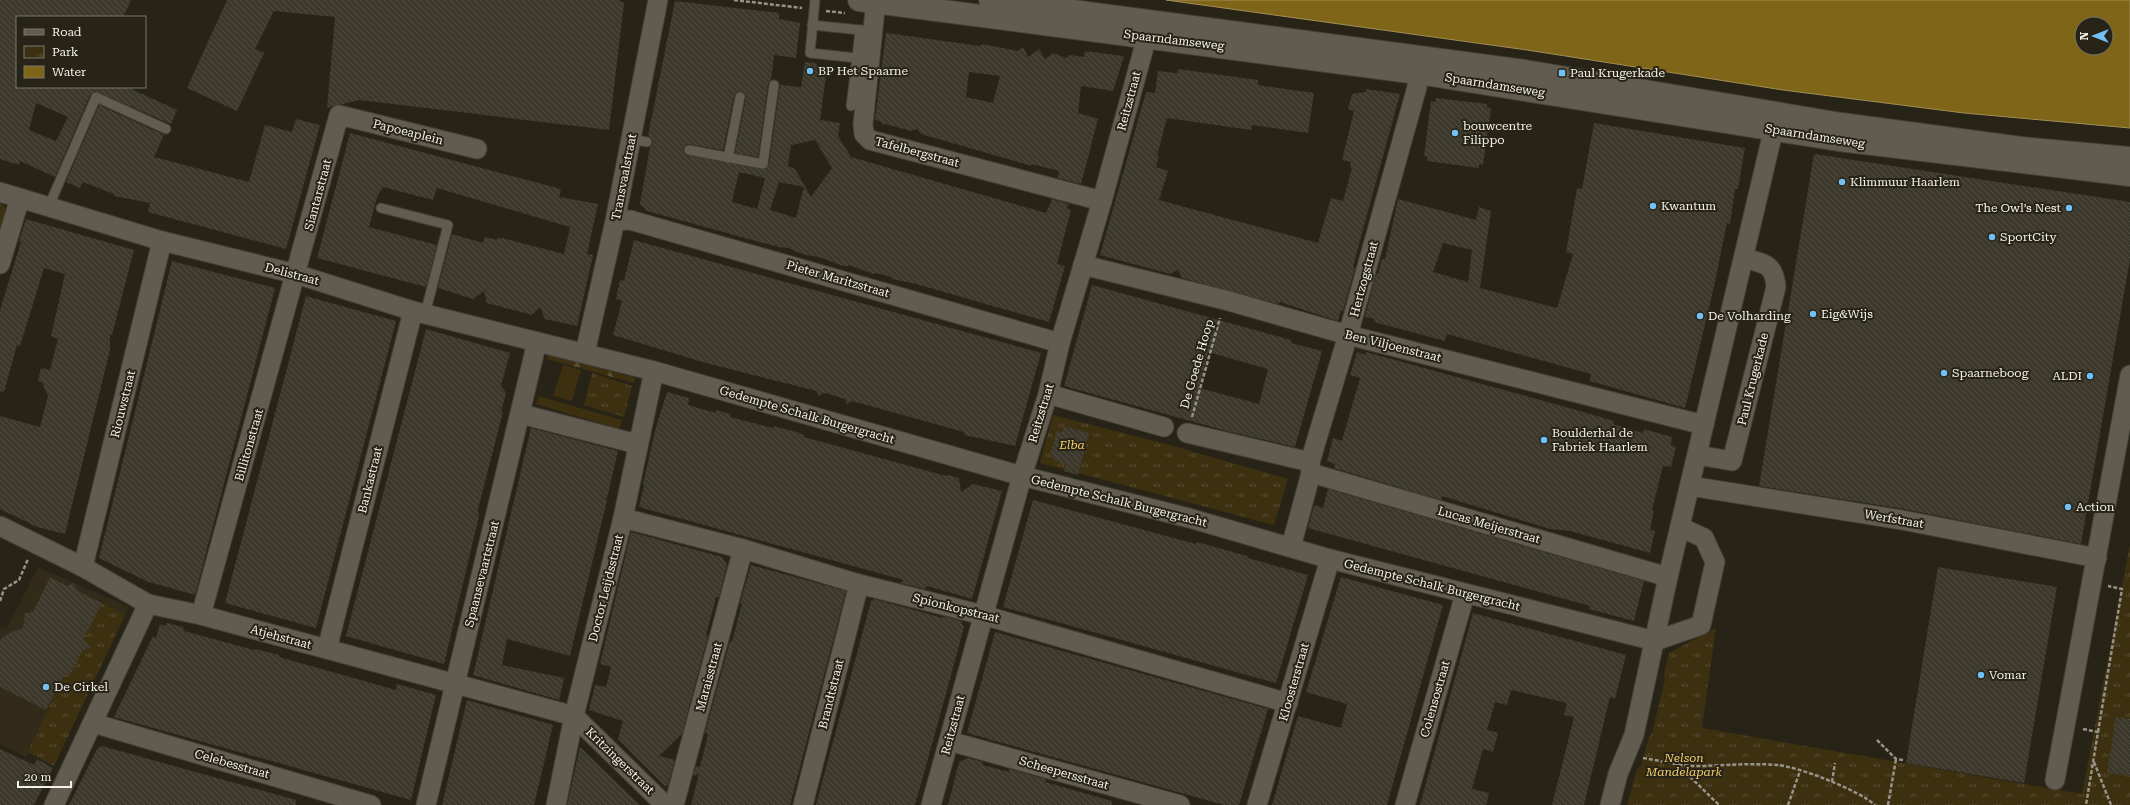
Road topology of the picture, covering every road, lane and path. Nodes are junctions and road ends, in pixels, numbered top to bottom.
1 (658, 0) edge
2 (815, 0) edge
3 (990, 0) edge
4 (870, 1) edge
5 (812, 25) junction
6 (1147, 29) junction
7 (866, 30) junction
8 (857, 58) junction
9 (1419, 65) junction
10 (774, 85) dead end
11 (740, 97) dead end
12 (851, 106) dead end
13 (339, 116) joint
14 (1776, 122) junction
15 (166, 129) dead end
16 (477, 149) dead end
17 (689, 150) dead end
18 (728, 158) junction
19 (2130, 158) edge
20 (2130, 175) edge
21 (0, 192) edge
22 (20, 198) junction
23 (1102, 201) junction
24 (48, 206) junction
25 (380, 208) dead end
26 (615, 221) junction
27 (162, 241) junction
28 (1744, 258) junction
29 (0, 264) edge
30 (1083, 265) junction
31 (296, 274) junction
32 (1225, 300) junction
33 (419, 312) junction
34 (1348, 335) junction
35 (537, 342) junction
36 (1060, 343) junction
37 (584, 352) junction
38 (654, 371) junction
39 (2130, 375) edge
40 (1048, 394) junction
41 (520, 414) junction
42 (1704, 425) junction
43 (1164, 427) dead end
44 (1187, 433) joint
45 (637, 444) junction
46 (1697, 455) junction
47 (1310, 468) junction
48 (1022, 476) junction
49 (1690, 486) junction
50 (623, 518) junction
51 (0, 526) edge
52 (1680, 527) junction
53 (34, 544) junction
54 (1291, 547) junction
55 (743, 549) junction
56 (2097, 558) junction
57 (1330, 559) junction
58 (83, 566) junction
59 (1668, 577) junction
60 (859, 584) junction
61 (2122, 588) dead end
62 (1465, 594) junction
63 (0, 602) edge
64 (148, 604) junction
65 (201, 615) junction
66 (983, 615) junction
67 (1655, 641) junction
68 (327, 649) junction
69 (455, 684) junction
70 (1288, 703) junction
71 (574, 716) junction
72 (93, 723) junction
73 (2065, 725) junction
74 (2098, 732) junction
75 (1877, 740) dead end
76 (949, 741) junction
77 (1638, 757) dead end
78 (1896, 759) junction
79 (1904, 760) dead end
80 (2094, 761) junction
81 (1835, 763) dead end
82 (1677, 764) junction
83 (1800, 771) junction
84 (2054, 780) dead end
85 (1832, 782) junction
86 (54, 805) edge
87 (371, 805) edge
88 (426, 805) edge
89 (556, 805) edge
90 (665, 805) edge
91 (674, 805) edge
92 (803, 805) edge
93 (931, 805) edge
94 (1180, 805) edge
95 (1257, 805) edge
96 (1405, 805) edge
97 (1610, 805) edge
98 (1719, 805) edge
99 (1788, 805) edge
100 (1875, 805) edge
101 (1888, 805) edge
102 (2086, 805) edge
103 (2111, 805) edge

1 - 26 street, Transvaalstraat
2 - 5 lane
3 - 6 main road, Spaarndamseweg
4 - 6 main road, Spaarndamseweg
4 - 7 street, Tafelbergstraat
5 - 7 lane
5 - 8 lane
6 - 9 main road, Spaarndamseweg
6 - 23 street, Reitzstraat
7 - 8 lane
7 - 23 street, Tafelbergstraat
8 - 12 lane
9 - 14 main road, Spaarndamseweg
9 - 34 street, Hertzogstraat
10 - 18 lane
11 - 18 lane
13 - 16 street, Papoeaplein
13 - 31 street, Siantarstraat
14 - 19 main road, Spaarndamseweg
14 - 20 main road, Spaarndamseweg
14 - 28 street
15 - 24 lane
17 - 18 lane
21 - 22 street, Delistraat
22 - 24 street, Delistraat
22 - 29 street
23 - 30 street, Reitzstraat
24 - 27 street, Delistraat
25 - 33 lane
26 - 36 street, Pieter Maritzstraat
26 - 37 street, Transvaalstraat
27 - 31 street, Delistraat
27 - 58 street, Riouwstraat
28 - 42 street
28 - 46 street, Paul Krugerkade
30 - 32 street, Ben Viljoenstraat
30 - 36 street, Reitzstraat
31 - 33 street, Delistraat
31 - 65 street, Billitonstraat
32 - 34 street, Ben Viljoenstraat
32 - 44 path, De Goede Hoop
33 - 35 street, Delistraat
33 - 68 street, Bankastraat
34 - 42 street, Ben Viljoenstraat
34 - 47 street, Hertzogstraat
35 - 37 street, Delistraat
35 - 41 street, Spaansevaartstraat
36 - 40 street, Reitzstraat
37 - 38 street, Gedempte Schalk Burgergracht
38 - 45 street, Doctor Leijdsstraat
38 - 48 street, Gedempte Schalk Burgergracht
39 - 56 street
40 - 43 street
40 - 48 street, Reitzstraat
41 - 45 street
41 - 69 street, Spaansevaartstraat
42 - 46 street
44 - 47 street, Lucas Meijerstraat
45 - 50 street, Doctor Leijdsstraat
46 - 49 street
47 - 54 street, Hertzogstraat
47 - 59 street, Lucas Meijerstraat
48 - 54 street, Gedempte Schalk Burgergracht
48 - 66 street, Reitzstraat
49 - 52 street
49 - 56 street, Werfstraat
50 - 55 street, Spionkopstraat
50 - 71 street, Doctor Leijdsstraat
51 - 53 street, Atjehstraat
52 - 59 street
52 - 67 street
53 - 58 street, Atjehstraat
53 - 63 path
54 - 57 street, Gedempte Schalk Burgergracht
55 - 60 street, Spionkopstraat
55 - 91 street, Maraisstraat
56 - 73 street
57 - 62 street, Gedempte Schalk Burgergracht
57 - 70 street, Kloosterstraat
58 - 64 street, Atjehstraat
59 - 67 street
60 - 66 street, Spionkopstraat
60 - 92 street, Brandtstraat
61 - 74 path
62 - 67 street, Gedempte Schalk Burgergracht
62 - 96 street, Colensostraat
64 - 65 street, Atjehstraat
64 - 72 street
65 - 68 street, Atjehstraat
66 - 70 street, Spionkopstraat
66 - 76 street, Reitzstraat
67 - 97 street
68 - 69 street, Atjehstraat
69 - 71 street, Atjehstraat
69 - 88 street, Spaansevaartstraat
70 - 95 street, Kloosterstraat
71 - 89 street, Doctor Leijdsstraat
71 - 90 street, Kritzingerstraat
72 - 86 street
72 - 87 street, Celebesstraat
73 - 74 path
73 - 84 street
74 - 80 path
75 - 78 path
76 - 93 street, Reitzstraat
76 - 94 street, Scheepersstraat
77 - 82 path
78 - 79 path
78 - 101 path
80 - 102 path
80 - 103 path
81 - 85 path
82 - 83 path
82 - 98 path
83 - 85 path
83 - 99 path
85 - 100 path

